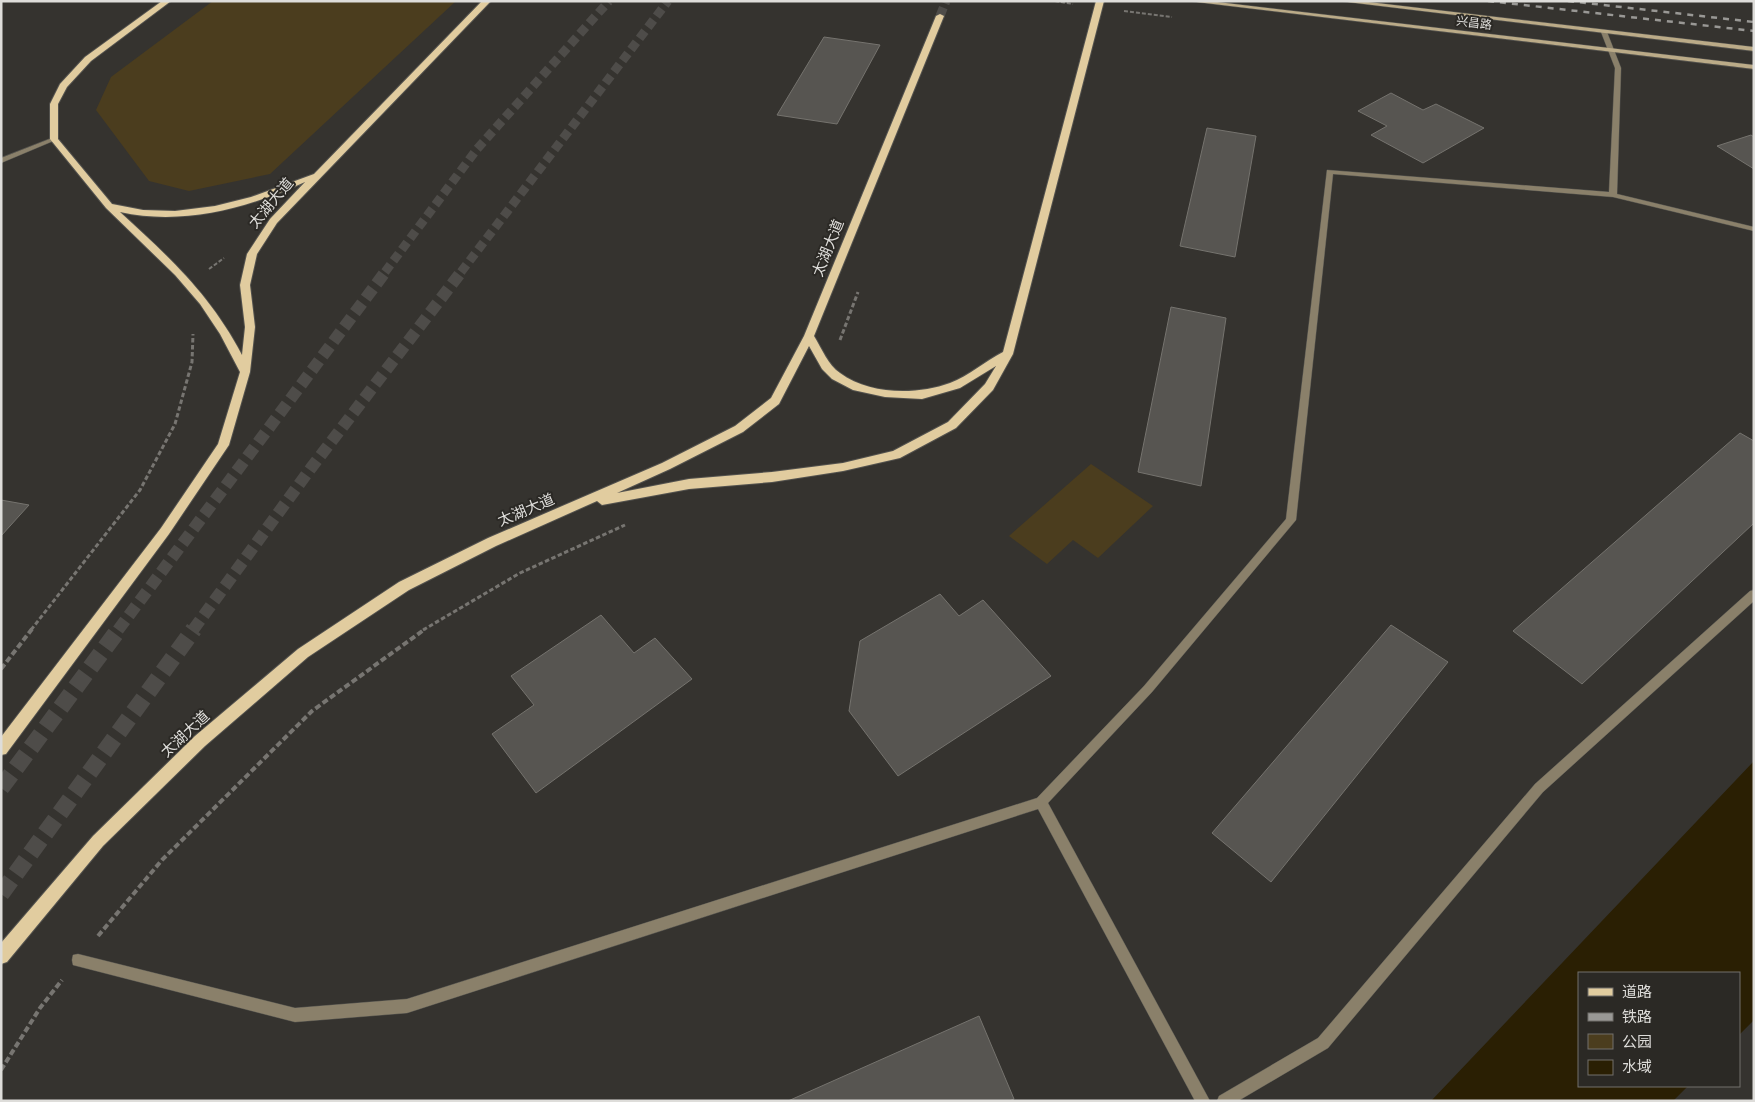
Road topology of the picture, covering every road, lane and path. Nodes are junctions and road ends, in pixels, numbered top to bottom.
1 (167, 1) edge
2 (487, 1) edge
3 (1100, 1) edge
4 (1191, 1) edge
5 (1342, 1) edge
6 (1124, 11) dead end
7 (940, 16) tunnel mouth
8 (1120, 20) dead end
9 (1604, 32) junction
10 (1611, 50) junction
11 (1754, 50) edge
12 (1754, 68) edge
13 (54, 138) junction
14 (1, 161) edge
15 (318, 173) junction
16 (1613, 195) junction
17 (109, 206) junction
18 (1754, 229) edge
19 (809, 336) junction
20 (1008, 354) junction
21 (246, 372) junction
22 (582, 504) junction
23 (634, 520) dead end
24 (1754, 594) edge
25 (1, 749) edge
26 (1041, 802) junction
27 (1, 956) edge
28 (78, 960) junction
29 (1, 1070) edge
30 (1202, 1101) edge
31 (1224, 1101) edge

1 - 13 main road
2 - 15 main road, 太湖大道
3 - 20 main road
4 - 10 main road, 兴昌路
5 - 9 main road, 兴昌路
6 - 8 path
7 - 19 main road, 太湖大道
9 - 10 street
9 - 11 main road, 兴昌路
10 - 12 main road, 兴昌路
10 - 16 street
13 - 14 street
13 - 17 main road
15 - 17 main road
15 - 21 main road, 太湖大道
16 - 18 street
16 - 26 street
17 - 21 main road
19 - 20 main road
19 - 22 main road, 太湖大道
20 - 22 main road
21 - 25 main road, 太湖大道
22 - 27 main road, 太湖大道
23 - 28 path
24 - 31 street
26 - 28 street
26 - 30 street
28 - 29 path

